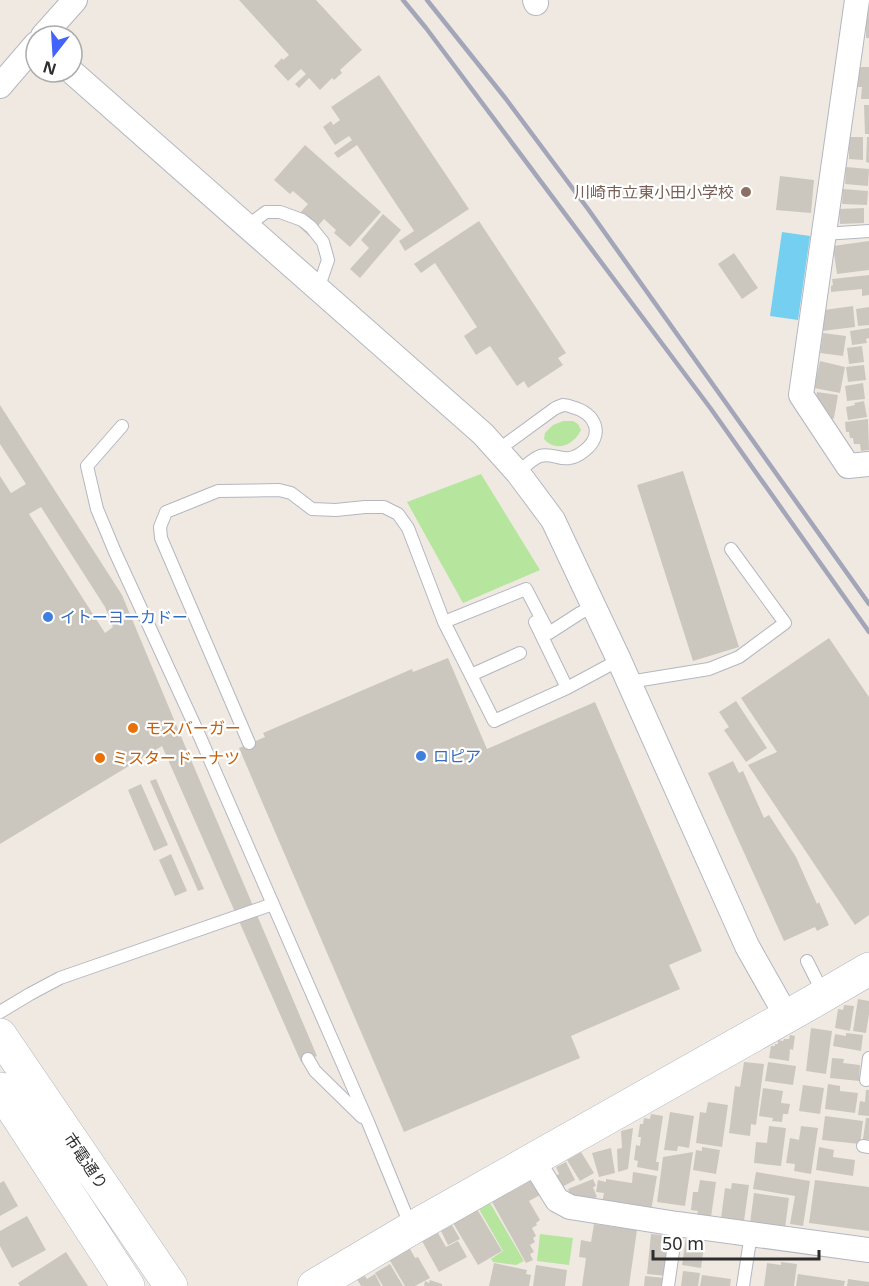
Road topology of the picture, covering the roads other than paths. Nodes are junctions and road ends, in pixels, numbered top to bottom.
1 (75, 0) edge
2 (857, 0) edge
3 (54, 24) edge
4 (859, 52) edge
5 (24, 58) edge
6 (84, 83) edge
7 (0, 86) edge
8 (246, 226) junction
9 (869, 231) edge
10 (824, 234) junction
11 (318, 289) junction
12 (122, 426) dead end
13 (498, 450) junction
14 (869, 464) edge
15 (518, 473) junction
16 (731, 549) dead end
17 (594, 606) junction
18 (445, 625) junction
19 (520, 653) dead end
20 (620, 660) junction
21 (471, 675) junction
22 (629, 682) junction
23 (567, 688) junction
24 (249, 743) dead end
25 (273, 904) junction
26 (807, 961) dead end
27 (869, 969) edge
28 (825, 996) junction
29 (0, 1012) edge
30 (787, 1017) junction
31 (0, 1035) edge
32 (869, 1058) edge
33 (308, 1059) dead end
34 (866, 1080) dead end
35 (0, 1089) edge
36 (368, 1122) junction
37 (533, 1161) junction
38 (677, 1224) junction
39 (412, 1228) junction
40 (750, 1234) junction
41 (869, 1250) edge
42 (128, 1286) edge
43 (171, 1286) edge
44 (314, 1286) edge
45 (668, 1286) edge
46 (743, 1286) edge

1 - 3 street
2 - 4 street
4 - 10 street
5 - 7 street
6 - 8 street
8 - 11 street
8 - 11 lane
9 - 10 lane
10 - 14 street
11 - 13 street
12 - 25 lane
13 - 15 street
13 - 15 lane
15 - 17 street
16 - 22 lane
17 - 18 lane
17 - 20 street
18 - 21 lane
18 - 23 lane
18 - 24 lane
19 - 21 lane
20 - 22 street
20 - 23 lane
21 - 23 lane
22 - 30 street
25 - 29 lane
25 - 36 lane
26 - 28 lane
27 - 28 street
28 - 30 street
30 - 37 street
31 - 43 street, 市電通り
32 - 34 lane
33 - 36 lane
35 - 42 street, 市電通り
36 - 39 lane
37 - 38 street
37 - 39 street
38 - 40 street
38 - 45 lane
39 - 44 street
40 - 41 street
40 - 46 lane

